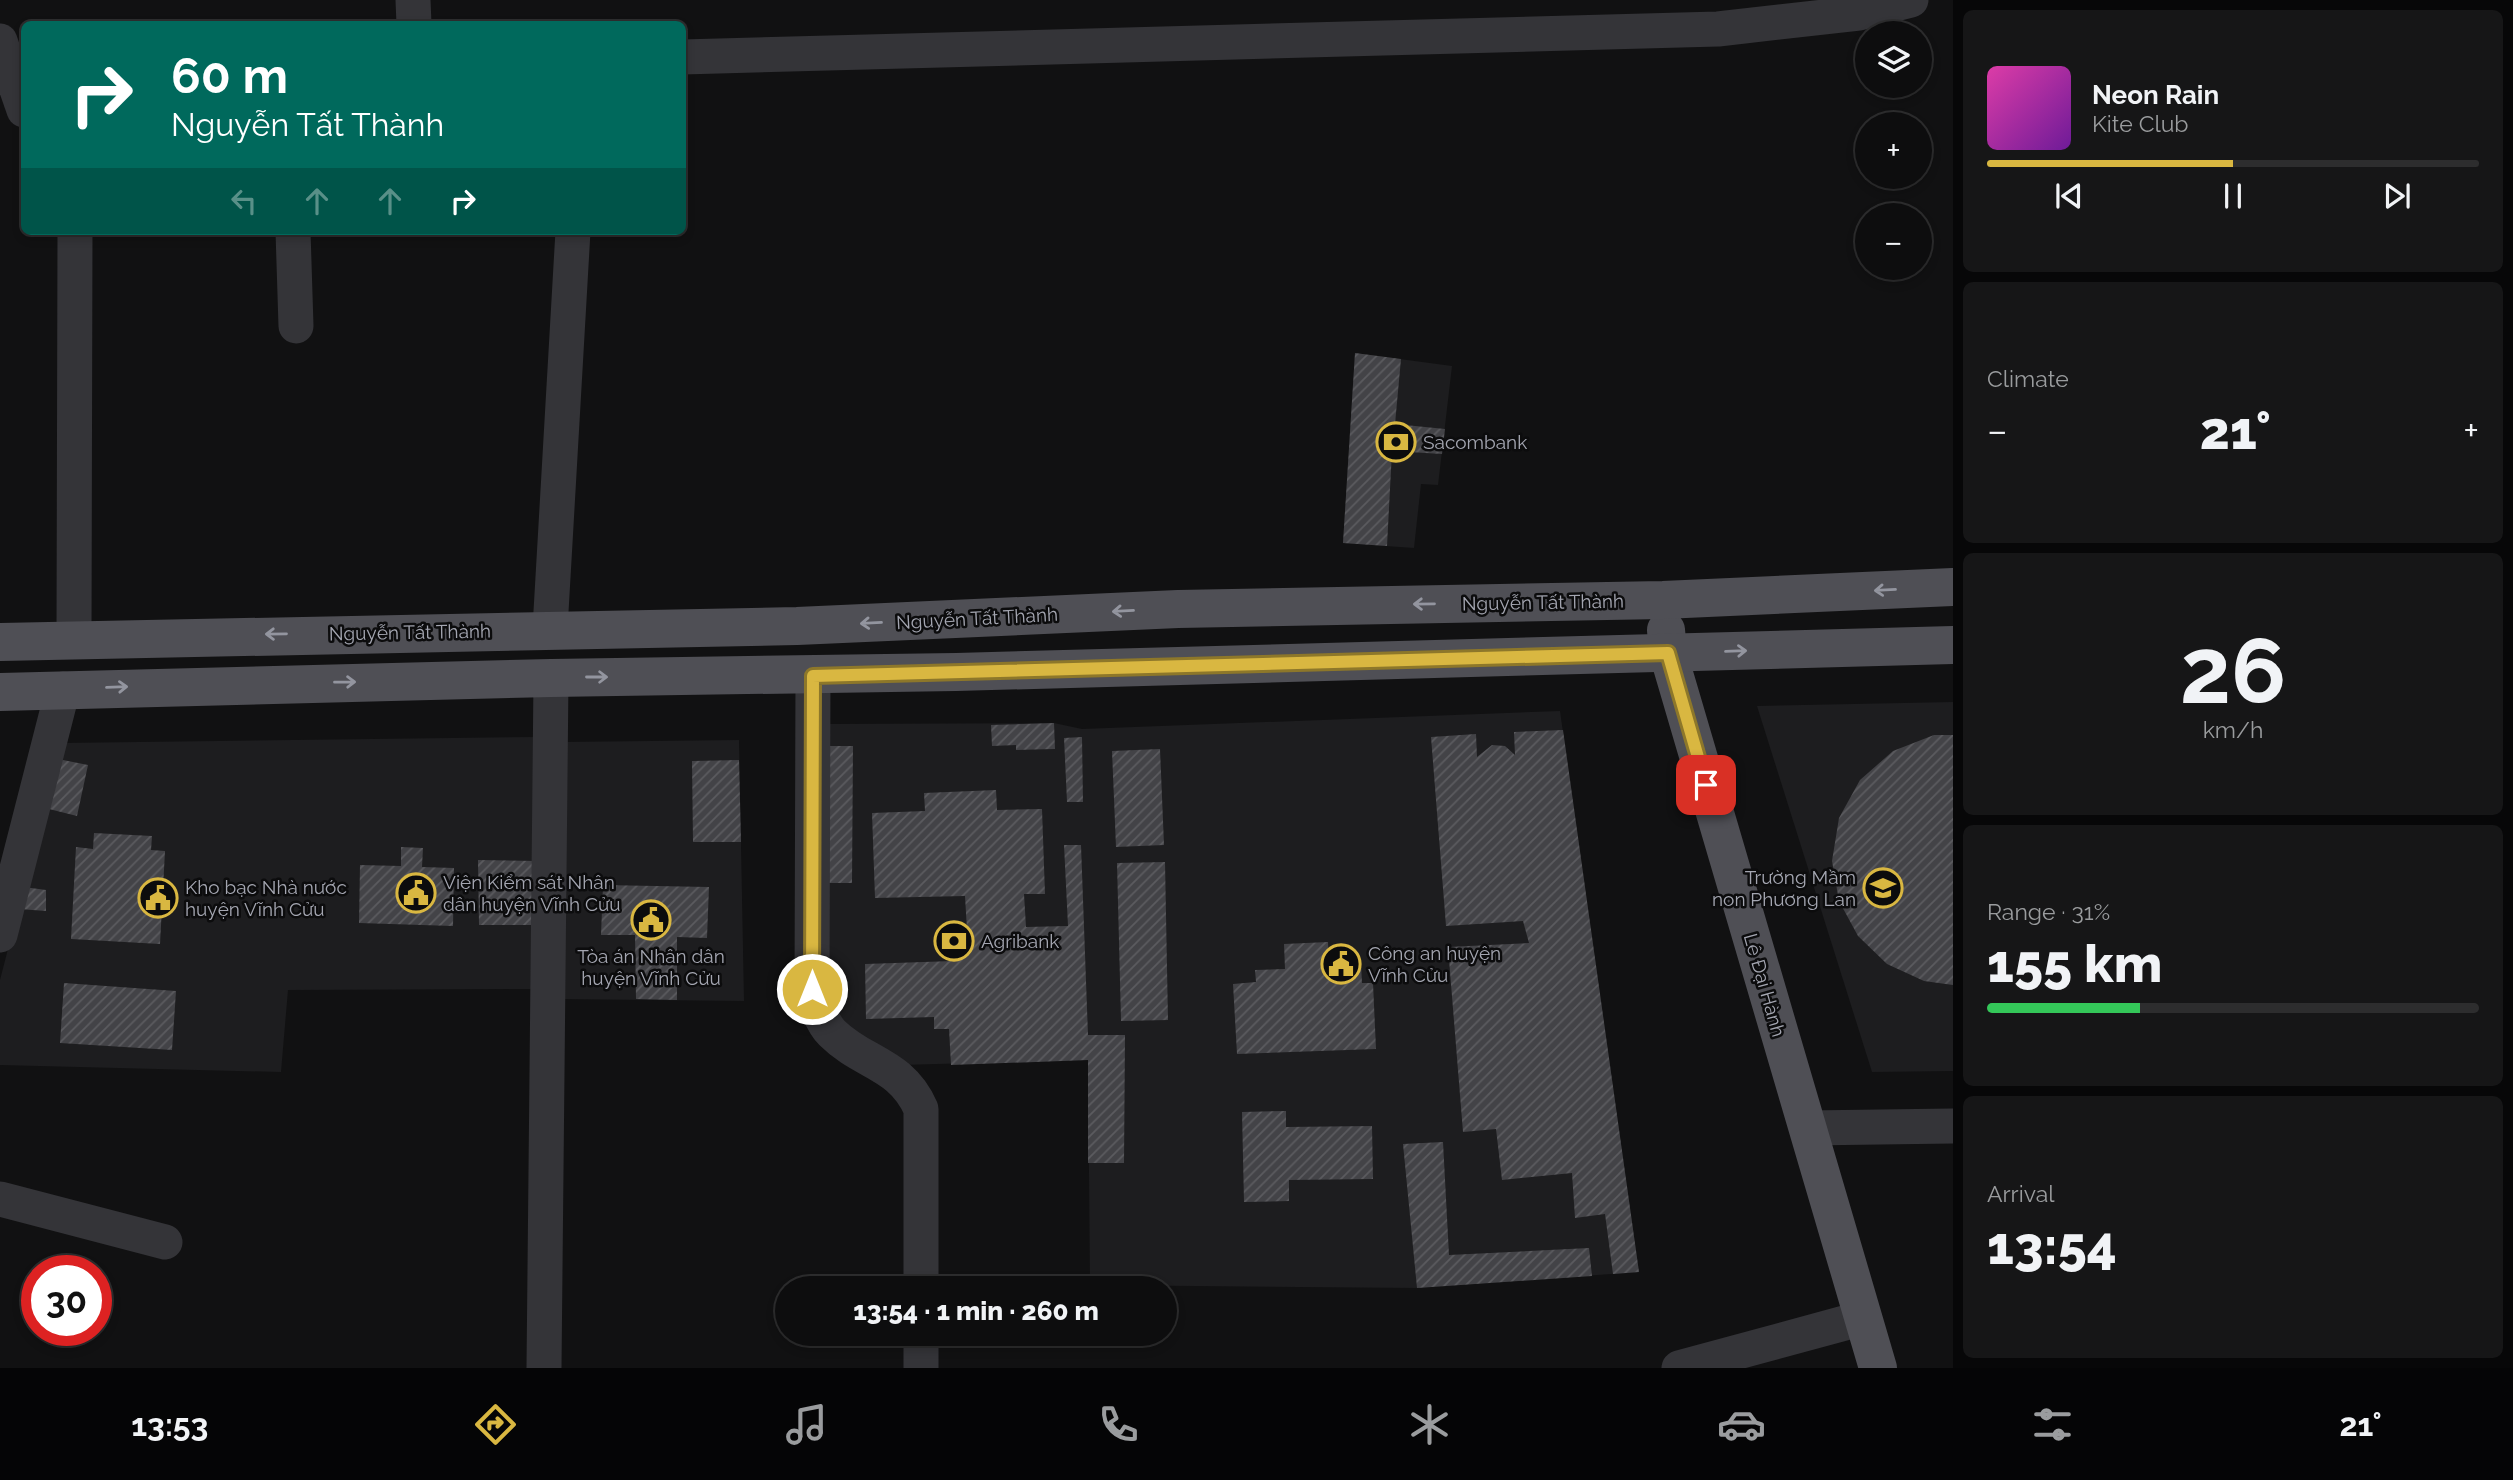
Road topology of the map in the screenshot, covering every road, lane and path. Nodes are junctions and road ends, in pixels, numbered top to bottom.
1 (413, 0) edge
2 (1912, 0) edge
3 (414, 21) edge
4 (0, 41) edge
5 (686, 57) edge
6 (15, 107) edge
7 (75, 235) edge
8 (293, 235) edge
9 (573, 235) edge
10 (296, 326) dead end
11 (1953, 587) edge
12 (1663, 600) junction
13 (1178, 609) junction
14 (550, 629) junction
15 (74, 638) junction
16 (0, 642) edge
17 (1953, 645) edge
18 (1668, 653) junction
19 (1178, 665) junction
20 (813, 676) junction
21 (551, 678) junction
22 (63, 689) junction
23 (0, 692) edge
24 (0, 935) edge
25 (1953, 1126) edge
26 (1807, 1128) junction
27 (0, 1199) edge
28 (165, 1242) dead end
29 (921, 1276) edge
30 (1863, 1318) junction
31 (921, 1346) edge
32 (544, 1368) edge
33 (921, 1368) edge
34 (1679, 1368) edge
35 (1878, 1368) edge

1 - 3 street
2 - 5 street
4 - 6 street
7 - 15 street
8 - 10 street
9 - 14 street
11 -> 12 main road, Nguyễn Tất Thành
12 -> 13 main road, Nguyễn Tất Thành
12 - 18 main road, Lê Đại Hành
13 -> 14 main road, Nguyễn Tất Thành
13 - 19 main road
14 -> 15 main road, Nguyễn Tất Thành
14 - 21 main road
15 - 16 main road, Nguyễn Tất Thành
18 -> 17 main road
18 - 19 main road
18 - 26 main road, Lê Đại Hành
19 - 20 main road
21 -> 20 main road
20 - 29 street
22 -> 21 main road
21 - 32 street
22 - 23 main road
22 - 24 street
25 - 26 street
26 - 30 main road, Lê Đại Hành
27 - 28 street
30 - 34 street
30 - 35 main road, Lê Đại Hành
31 - 33 street

